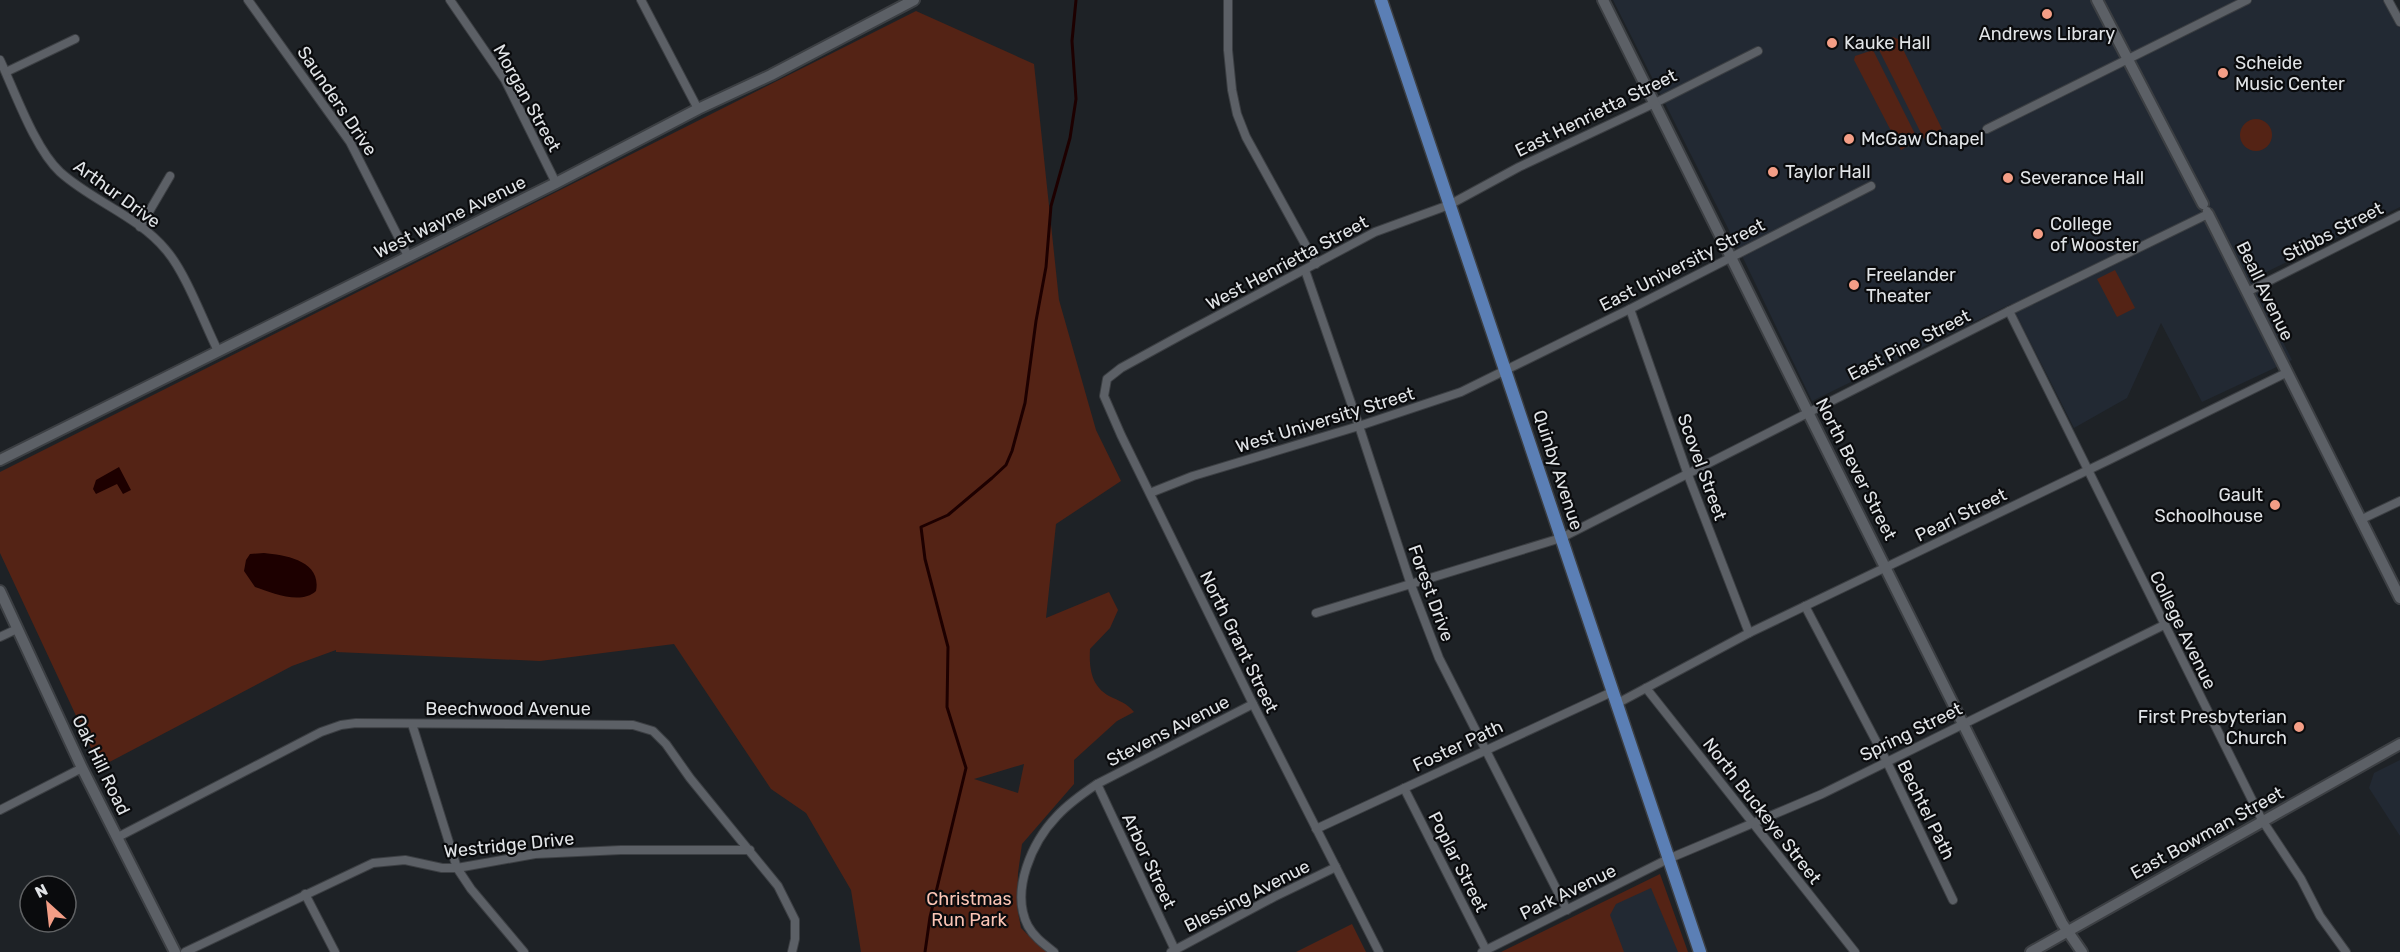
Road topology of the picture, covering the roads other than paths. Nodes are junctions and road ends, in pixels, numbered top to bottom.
1 (248, 0) edge
2 (450, 0) edge
3 (641, 0) edge
4 (914, 0) edge
5 (1228, 0) edge
6 (1381, 0) edge
7 (1603, 0) edge
8 (2097, 0) edge
9 (2247, 0) edge
10 (2388, 0) edge
11 (2400, 22) edge
12 (75, 39) dead end
13 (1758, 51) dead end
14 (2128, 59) junction
15 (0, 60) edge
16 (6, 72) junction
17 (1655, 103) junction
18 (698, 109) junction
19 (1987, 129) dead end
20 (170, 176) dead end
21 (556, 183) junction
22 (1871, 186) dead end
23 (1449, 205) junction
24 (2206, 209) junction
25 (2400, 215) edge
26 (140, 226) junction
27 (408, 256) junction
28 (1731, 258) junction
29 (1316, 264) junction
30 (1305, 270) junction
31 (2247, 292) junction
32 (1630, 309) junction
33 (2009, 311) junction
34 (218, 351) junction
35 (1142, 357) joint
36 (1506, 370) junction
37 (2286, 373) junction
38 (1808, 412) junction
39 (1359, 426) junction
40 (0, 460) edge
41 (2087, 470) junction
42 (1688, 475) junction
43 (1150, 493) junction
44 (2400, 501) edge
45 (2360, 520) junction
46 (1561, 538) junction
47 (1887, 567) junction
48 (1411, 585) junction
49 (0, 591) edge
50 (2400, 598) edge
51 (1805, 606) junction
52 (1316, 613) dead end
53 (2163, 625) junction
54 (17, 629) junction
55 (1749, 633) junction
56 (0, 637) edge
57 (1646, 688) junction
58 (1616, 697) junction
59 (1253, 704) junction
60 (412, 724) junction
61 (1963, 724) junction
62 (2400, 744) edge
63 (1484, 750) junction
64 (1886, 760) junction
65 (82, 768) junction
66 (1097, 784) junction
67 (1404, 788) junction
68 (0, 810) edge
69 (2262, 820) junction
70 (1753, 824) junction
71 (1316, 829) junction
72 (118, 837) junction
73 (750, 850) junction
74 (1668, 859) junction
75 (1336, 867) junction
76 (457, 868) junction
77 (305, 894) junction
78 (1953, 900) dead end
79 (1567, 910) junction
80 (2068, 931) junction
81 (1173, 951) edge
82 (1484, 951) edge
83 (175, 952) edge
84 (185, 952) edge
85 (335, 952) edge
86 (524, 952) edge
87 (792, 952) edge
88 (1054, 952) edge
89 (1379, 952) edge
90 (1700, 952) edge
91 (1855, 952) edge
92 (2031, 952) edge
93 (2082, 952) edge
94 (2346, 952) edge

1 - 27 street, Saunders Drive
2 - 21 street, Morgan Street
3 - 18 street
4 - 18 street, West Wayne Avenue
5 - 29 street
6 - 23 main road, Quinby Avenue
7 - 17 street, North Bever Street
8 - 14 street, Beall Avenue
9 - 14 street
10 - 11 street
12 - 16 street
13 - 17 street, East Henrietta Street
14 - 19 street
14 - 24 street, Beall Avenue
15 - 16 street, Arthur Drive
16 - 26 street, Arthur Drive
17 - 23 street, East Henrietta Street
17 - 28 street, North Bever Street
18 - 21 street, West Wayne Avenue
20 - 26 street
21 - 27 street, West Wayne Avenue
22 - 28 street, East University Street
23 - 29 street, West Henrietta Street
23 - 36 main road, Quinby Avenue
24 - 31 street, Beall Avenue
24 - 33 street, East Pine Street
25 - 31 street, Stibbs Street
26 - 34 street, Arthur Drive
27 - 34 street, West Wayne Avenue
28 - 32 street, East University Street
28 - 38 street, North Bever Street
29 - 30 street, West Henrietta Street
30 - 35 street, West Henrietta Street
30 - 39 street, Forest Drive
31 - 37 street, Beall Avenue
32 - 36 street, East University Street
32 - 42 street, Scovel Street
33 - 38 street, East Pine Street
33 - 41 street, College Avenue
34 - 40 street, West Wayne Avenue
35 - 43 street, North Grant Street
36 - 39 street, West University Street
36 - 46 main road, Quinby Avenue
37 - 41 street, Pearl Street
37 - 45 street, Beall Avenue
38 - 42 street, East Pine Street
38 - 47 street, North Bever Street
39 - 43 street, West University Street
39 - 48 street, Forest Drive
41 - 47 street, Pearl Street
41 - 53 street, College Avenue
42 - 46 street, East Pine Street
42 - 55 street, Scovel Street
43 - 59 street, North Grant Street
44 - 45 street
45 - 50 street, Beall Avenue
46 - 48 street, East Pine Street
46 - 58 main road, Quinby Avenue
47 - 51 street, Pearl Street
47 - 61 street, North Bever Street
48 - 52 street, East Pine Street
48 - 63 street, Forest Drive
49 - 54 street, Oak Hill Road
51 - 55 street, Pearl Street
51 - 64 street, Bechtel Path
53 - 61 street, Spring Street
53 - 69 street, College Avenue
54 - 56 street
54 - 65 street, Oak Hill Road
55 - 57 street, Pearl Street
57 - 58 street, Pearl Street
57 - 70 street, North Buckeye Street
58 - 63 street, Foster Path
58 - 74 main road, Quinby Avenue
59 - 66 street, Stevens Avenue
59 - 71 street, North Grant Street
60 - 72 street, Beechwood Avenue
60 - 73 street, Beechwood Avenue
60 - 76 street
61 - 64 street, Spring Street
61 - 80 street, North Bever Street
62 - 69 street, East Bowman Street
63 - 67 street, Foster Path
63 - 79 street, Forest Drive
64 - 70 street, Spring Street
64 - 78 street, Bechtel Path
65 - 68 street
65 - 72 street, Oak Hill Road
66 - 81 street, Arbor Street
66 - 88 street, Stevens Avenue
67 - 71 street, Foster Path
67 - 82 street, Poplar Street
69 - 80 street, East Bowman Street
69 - 94 street, College Avenue
70 - 74 street, Spring Street
70 - 91 street, North Buckeye Street
71 - 75 street, North Grant Street
72 - 83 street, Oak Hill Road
73 - 76 street, Westridge Drive
73 - 87 street, Beechwood Avenue
74 - 79 street, Park Avenue
74 - 90 main road, Quinby Avenue
75 - 81 street, Blessing Avenue
75 - 89 street, North Grant Street
76 - 77 street, Westridge Drive
76 - 86 street
77 - 84 street, Westridge Drive
77 - 85 street
79 - 82 street, Park Avenue
80 - 92 street, East Bowman Street
80 - 93 street, North Bever Street

